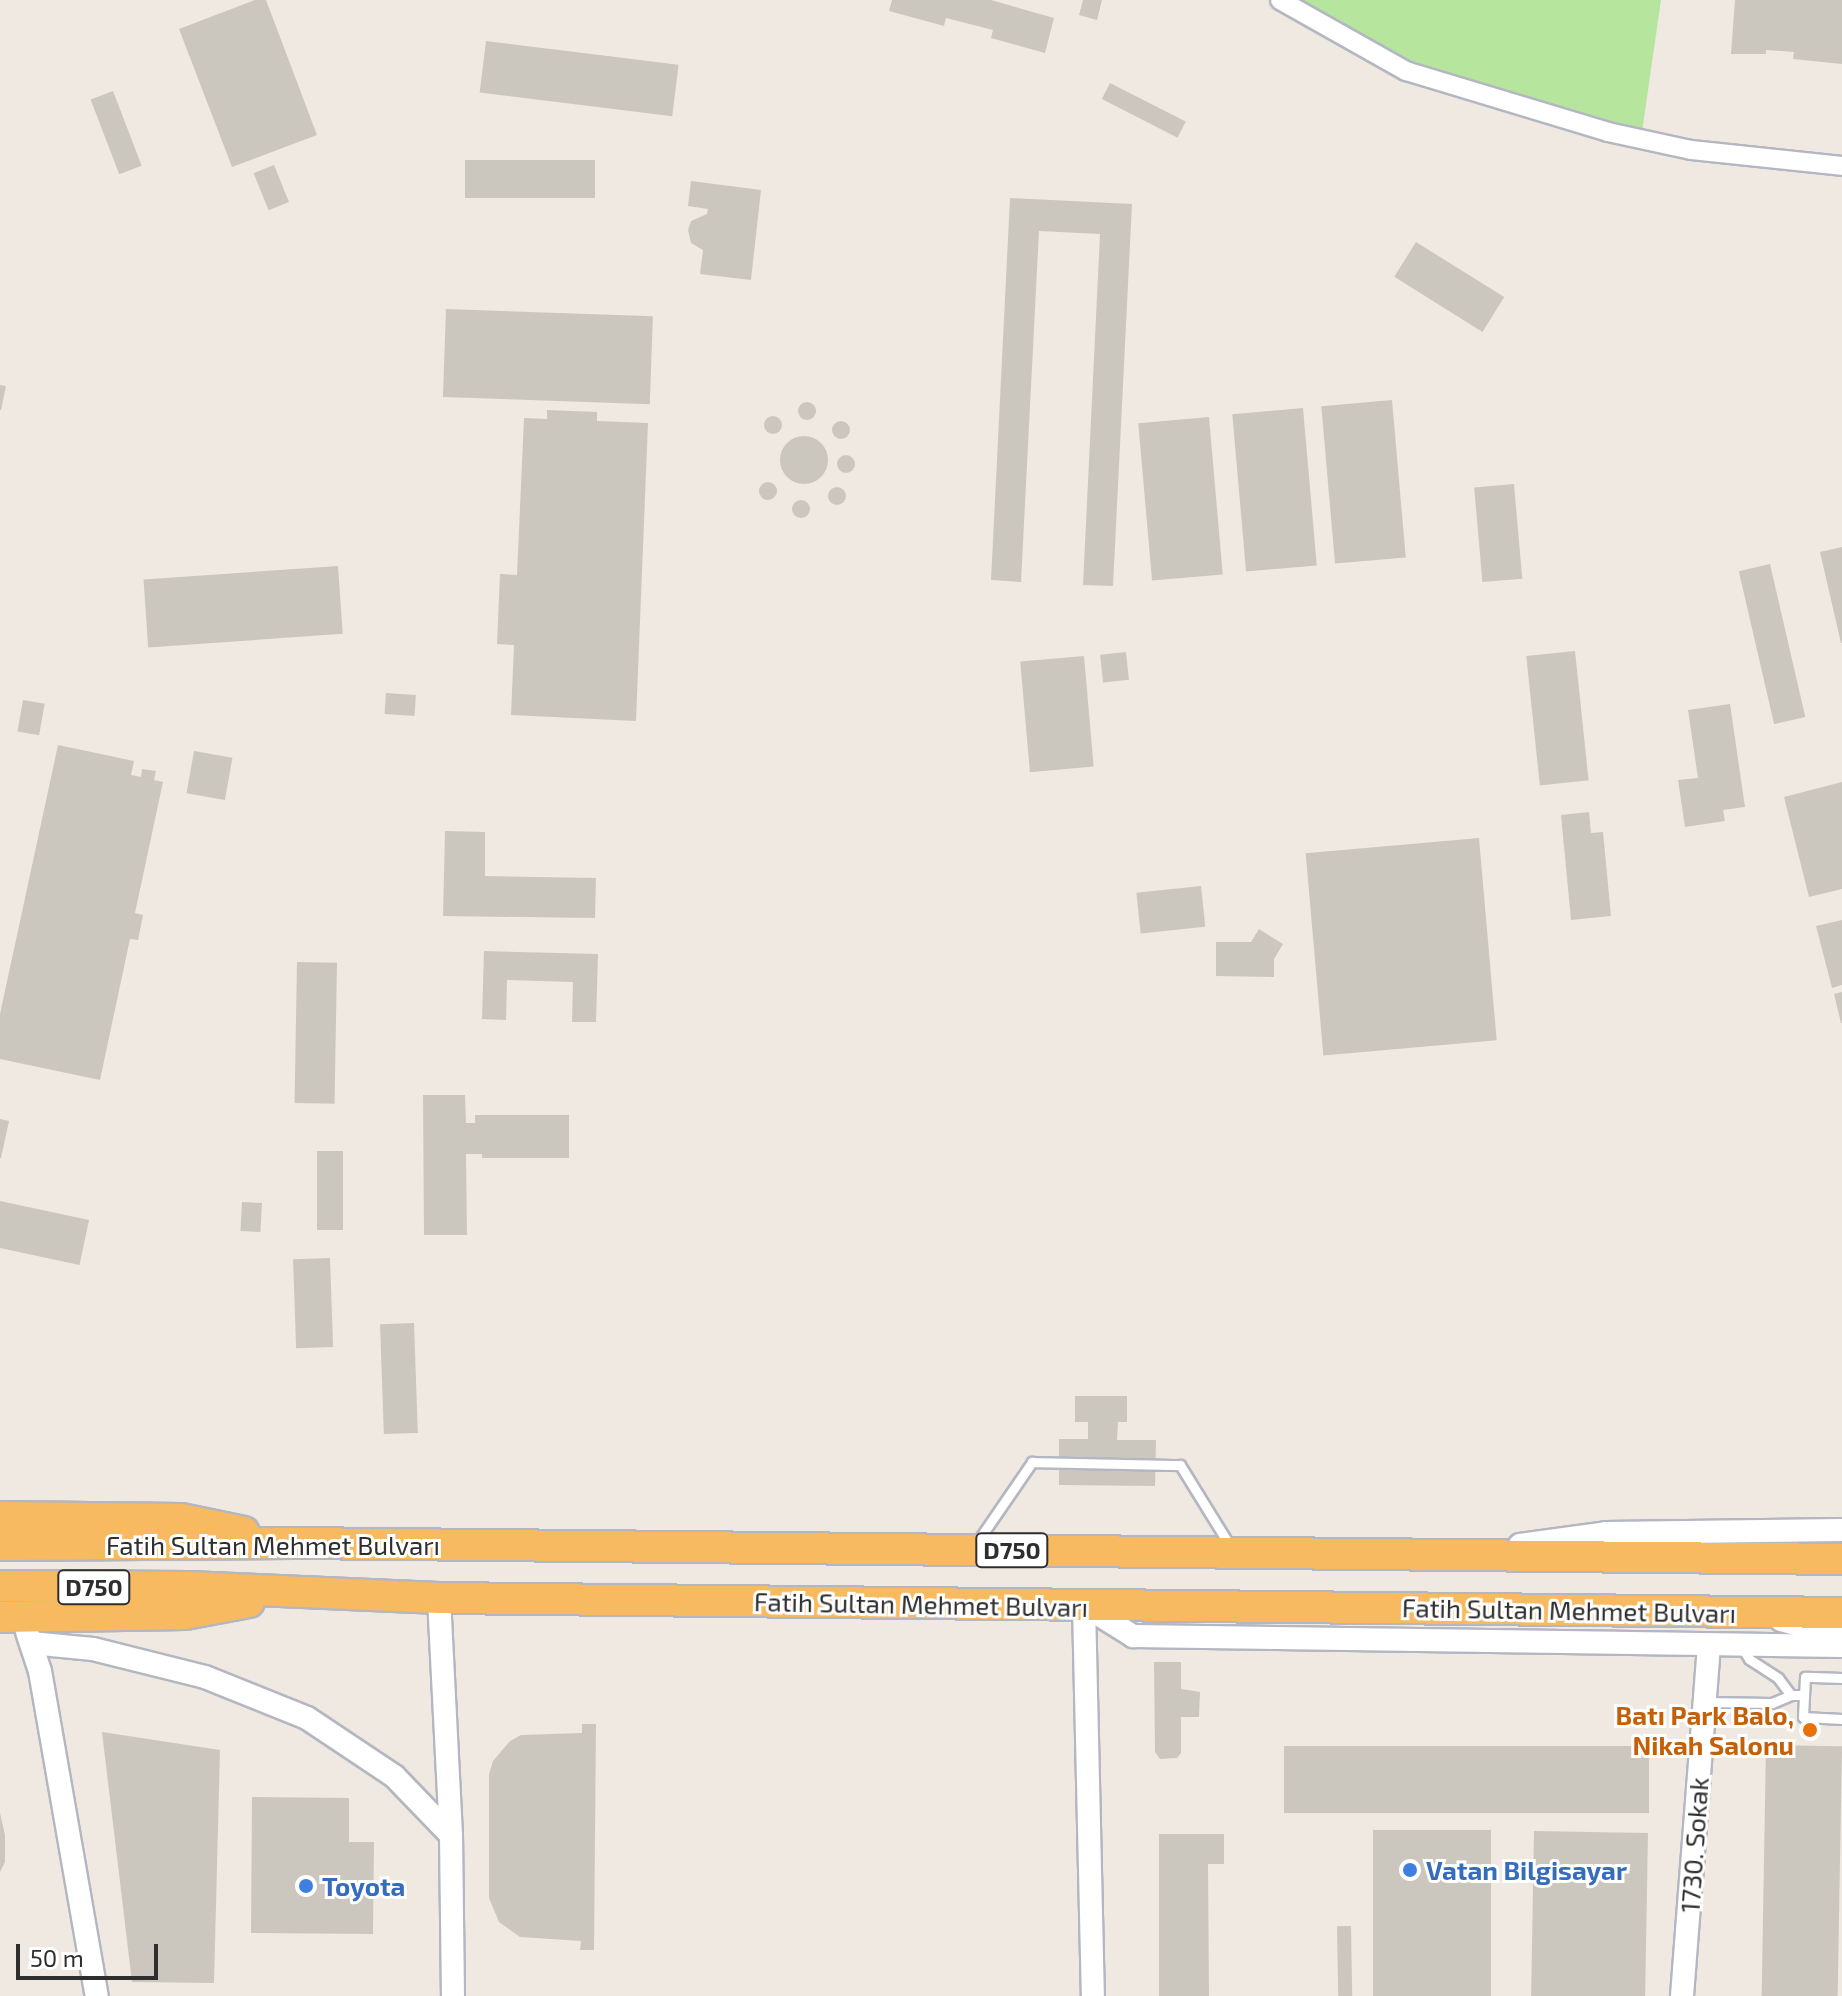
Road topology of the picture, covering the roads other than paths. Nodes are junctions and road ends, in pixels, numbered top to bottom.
1 (1280, 0) edge
2 (1842, 166) edge
3 (0, 1517) edge
4 (1842, 1530) edge
5 (293, 1543) junction
6 (0, 1545) edge
7 (972, 1550) junction
8 (1234, 1553) junction
9 (1449, 1555) junction
10 (1842, 1559) edge
11 (0, 1586) edge
12 (294, 1593) junction
13 (439, 1598) junction
14 (1084, 1605) junction
15 (1749, 1612) junction
16 (1842, 1613) edge
17 (17, 1626) edge
18 (1842, 1636) edge
19 (1709, 1646) junction
20 (1741, 1646) junction
21 (1842, 1646) edge
22 (1842, 1678) edge
23 (1791, 1695) junction
24 (1804, 1695) junction
25 (1705, 1702) junction
26 (1842, 1719) edge
27 (451, 1835) junction
28 (450, 1992) edge
29 (97, 1996) edge
30 (1093, 1996) edge
31 (1682, 1996) edge

1 - 2 street
3 - 5 highway
4 - 9 street
5 - 6 highway, Fatih Sultan Mehmet Bulvarı / D750
5 - 7 highway, Fatih Sultan Mehmet Bulvarı / D750
7 - 8 highway, Fatih Sultan Mehmet Bulvarı / D750
7 - 8 lane
8 - 9 highway, Fatih Sultan Mehmet Bulvarı / D750
9 - 10 highway, Fatih Sultan Mehmet Bulvarı / D750
11 - 12 highway, Fatih Sultan Mehmet Bulvarı / D750
12 - 13 highway, Fatih Sultan Mehmet Bulvarı / D750
12 - 17 highway
13 - 14 highway, Fatih Sultan Mehmet Bulvarı / D750
13 - 27 street
14 - 15 highway, Fatih Sultan Mehmet Bulvarı / D750
14 - 19 street
14 - 30 street
15 - 16 highway, Fatih Sultan Mehmet Bulvarı / D750
15 - 18 street
17 - 27 street
17 - 29 street
19 - 20 street
19 - 25 street, 1730. Sokak
20 - 21 street
20 - 23 lane
22 - 24 lane
23 - 24 lane
23 - 25 lane
24 - 26 lane
25 - 31 street, 1730. Sokak
27 - 28 street

